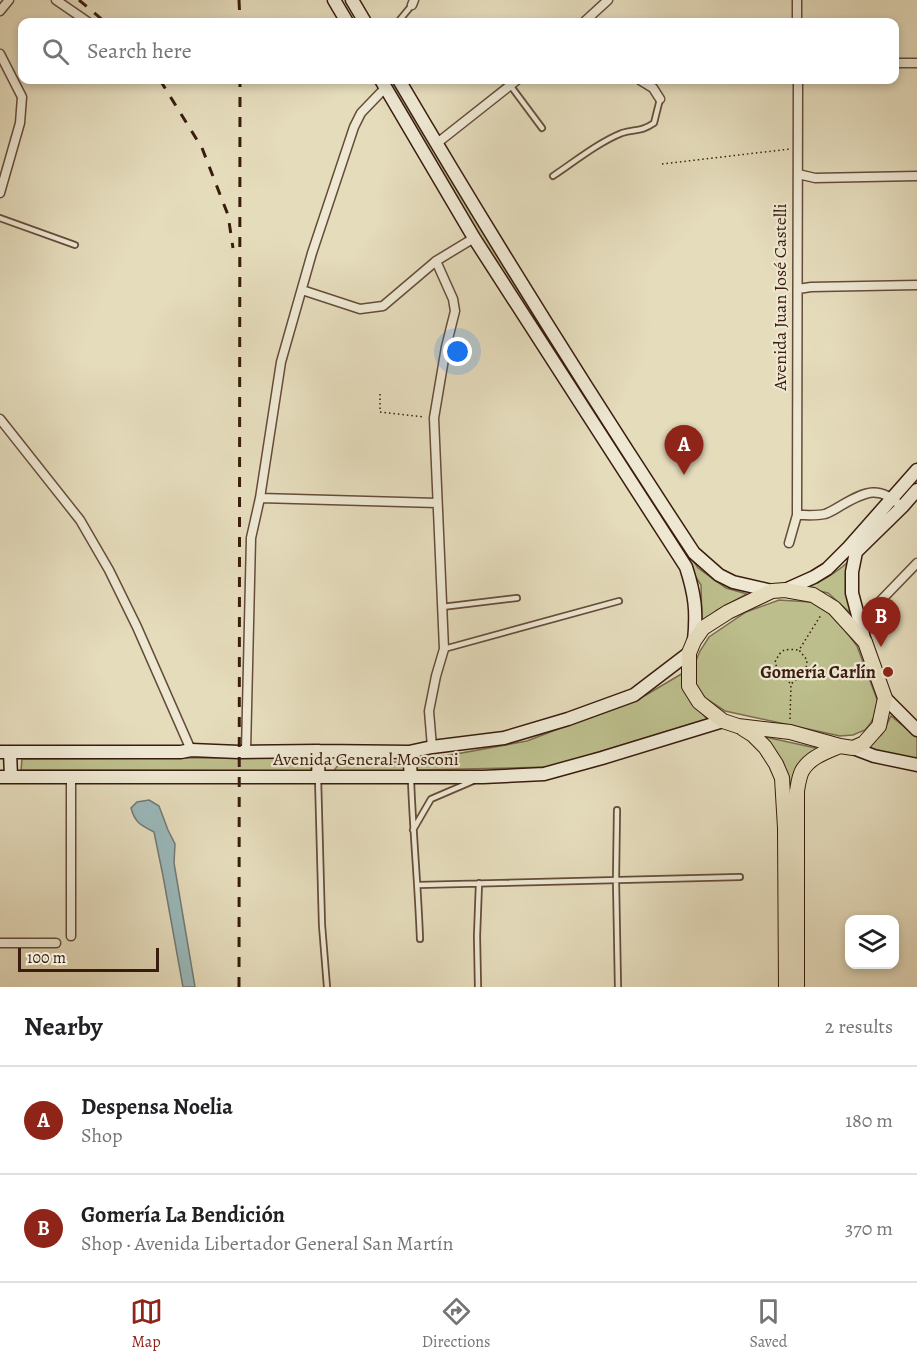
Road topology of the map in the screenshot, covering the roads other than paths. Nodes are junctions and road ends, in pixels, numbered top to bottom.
1 (9, 0) edge
2 (56, 0) edge
3 (334, 0) edge
4 (352, 0) edge
5 (608, 0) edge
6 (797, 0) edge
7 (413, 2) edge
8 (0, 12) edge
9 (82, 18) edge
10 (345, 18) edge
11 (363, 18) edge
12 (401, 18) edge
13 (588, 18) edge
14 (797, 18) edge
15 (0, 54) edge
16 (899, 63) edge
17 (917, 63) edge
18 (382, 84) edge
19 (384, 84) edge
20 (401, 84) edge
21 (508, 84) edge
22 (511, 84) edge
23 (646, 84) edge
24 (798, 84) edge
25 (660, 99) joint
26 (542, 128) dead end
27 (436, 144) junction
28 (798, 174) junction
29 (553, 176) dead end
30 (917, 176) edge
31 (0, 193) edge
32 (0, 218) edge
33 (474, 238) junction
34 (75, 245) dead end
35 (436, 261) junction
36 (917, 285) edge
37 (798, 289) junction
38 (302, 290) junction
39 (0, 419) edge
40 (917, 470) edge
41 (917, 490) edge
42 (892, 497) junction
43 (260, 498) junction
44 (437, 503) junction
45 (902, 507) junction
46 (797, 515) junction
47 (789, 543) dead end
48 (917, 563) edge
49 (778, 590) junction
50 (517, 598) dead end
51 (619, 601) dead end
52 (442, 607) junction
53 (860, 621) junction
54 (865, 642) junction
55 (692, 647) junction
56 (444, 649) junction
57 (885, 699) junction
58 (723, 721) junction
59 (738, 726) junction
60 (917, 730) edge
61 (432, 747) junction
62 (847, 747) junction
63 (191, 750) junction
64 (320, 750) junction
65 (246, 751) junction
66 (5, 752) edge
67 (409, 752) junction
68 (917, 765) edge
69 (5, 777) edge
70 (71, 777) junction
71 (318, 777) junction
72 (411, 777) junction
73 (483, 777) junction
74 (617, 810) dead end
75 (413, 830) junction
76 (740, 877) dead end
77 (616, 880) junction
78 (479, 883) junction
79 (418, 885) junction
80 (71, 936) dead end
81 (420, 939) dead end
82 (0, 943) edge
83 (56, 943) dead end
84 (327, 987) edge
85 (478, 987) edge
86 (618, 987) edge
87 (786, 987) edge
88 (797, 987) edge

1 - 8 street
2 - 9 street
3 - 10 main road
4 - 11 main road
5 - 13 street
6 - 14 street
7 - 12 lane
15 - 31 street
16 - 17 street
18 - 38 street
19 - 33 main road
20 - 27 main road
21 - 27 street
22 - 26 lane
23 - 25 street
24 - 28 street, Avenida Juan José Castelli
25 - 29 lane
27 - 49 main road
28 - 30 street
28 - 37 street, Avenida Juan José Castelli
32 - 34 lane
33 - 35 street
33 - 55 main road
35 - 38 street
35 - 44 street
36 - 37 street
37 - 46 street, Avenida Juan José Castelli
38 - 43 street
39 - 63 street
40 - 42 main road
41 - 45 main road
42 - 45 street
42 - 46 street
42 - 49 main road
43 - 44 street
43 - 65 street
44 - 52 street
45 - 53 main road
46 - 47 street, Avenida Juan José Castelli
48 - 53 street
49 - 54 main road
49 - 55 main road
50 - 52 lane
51 - 56 lane
52 - 56 street
53 - 54 main road
54 - 57 main road
55 - 58 main road
55 - 61 main road, Avenida General Mosconi
56 - 61 street
57 - 60 main road
57 - 62 main road
58 - 59 main road
58 - 73 main road, Avenida General Mosconi
59 - 62 main road
59 - 87 main road
61 - 67 main road, Avenida General Mosconi
62 - 68 main road
62 - 88 main road
63 - 65 main road, Avenida General Mosconi
63 - 66 main road, Avenida General Mosconi
64 - 65 main road, Avenida General Mosconi
64 - 67 main road, Avenida General Mosconi
64 - 71 main road
66 - 69 main road
67 - 72 main road
69 - 70 main road, Avenida General Mosconi
70 - 71 main road, Avenida General Mosconi
70 - 80 street
71 - 72 main road, Avenida General Mosconi
71 - 84 lane
72 - 73 main road, Avenida General Mosconi
72 - 75 lane
73 - 75 lane
74 - 77 lane
75 - 79 lane
76 - 77 lane
77 - 78 lane
77 - 86 lane
78 - 79 lane
78 - 85 lane
79 - 81 lane
82 - 83 street

